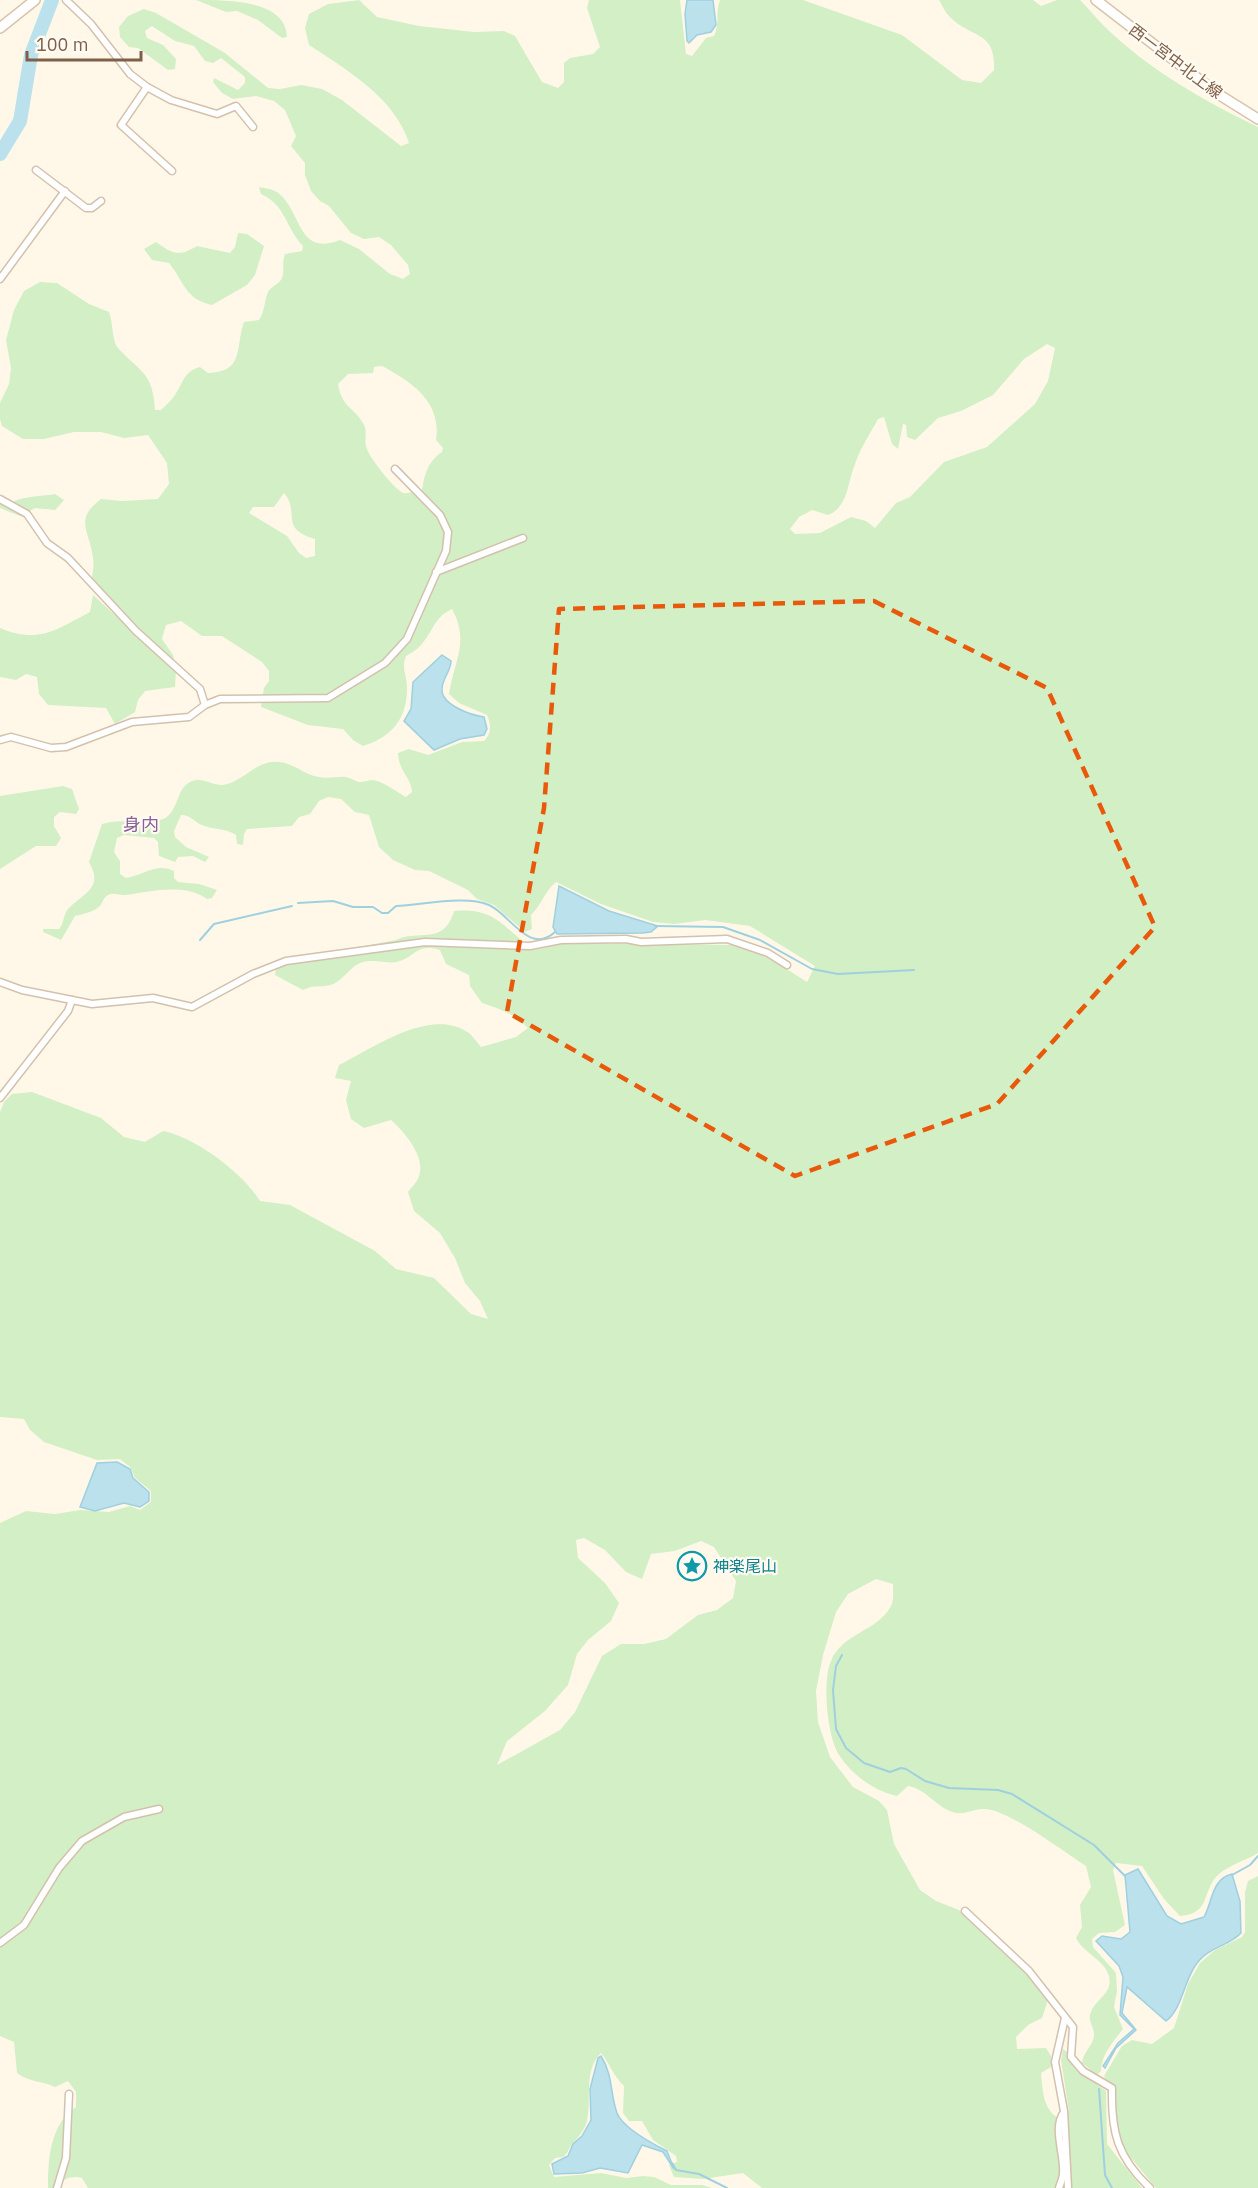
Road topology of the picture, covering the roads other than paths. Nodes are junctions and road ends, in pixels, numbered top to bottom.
1 (35, 0) edge
2 (66, 0) edge
3 (1095, 0) edge
4 (0, 28) edge
5 (147, 87) junction
6 (1258, 118) edge
7 (253, 127) dead end
8 (36, 170) dead end
9 (172, 171) dead end
10 (65, 191) junction
11 (101, 201) dead end
12 (0, 279) edge
13 (395, 469) dead end
14 (0, 499) edge
15 (523, 538) dead end
16 (436, 572) junction
17 (205, 705) junction
18 (0, 740) edge
19 (788, 964) dead end
20 (0, 982) edge
21 (72, 1000) junction
22 (0, 1098) edge
23 (159, 1809) dead end
24 (965, 1911) dead end
25 (0, 1942) edge
26 (1065, 2018) junction
27 (69, 2094) dead end
28 (1064, 2111) junction
29 (57, 2188) edge
30 (1059, 2188) edge
31 (1068, 2188) edge
32 (1150, 2188) edge

1 - 4 main road
2 - 5 street
3 - 6 main road, 西一宮中北上線
5 - 7 street
5 - 9 street
8 - 10 street
10 - 11 street
10 - 12 street
13 - 16 street
14 - 17 street
15 - 16 street
16 - 17 street
17 - 18 street
19 - 21 street
20 - 21 street
21 - 22 street
23 - 25 street
24 - 26 street
26 - 28 street
26 - 32 street
27 - 29 street
28 - 30 street
28 - 31 street

